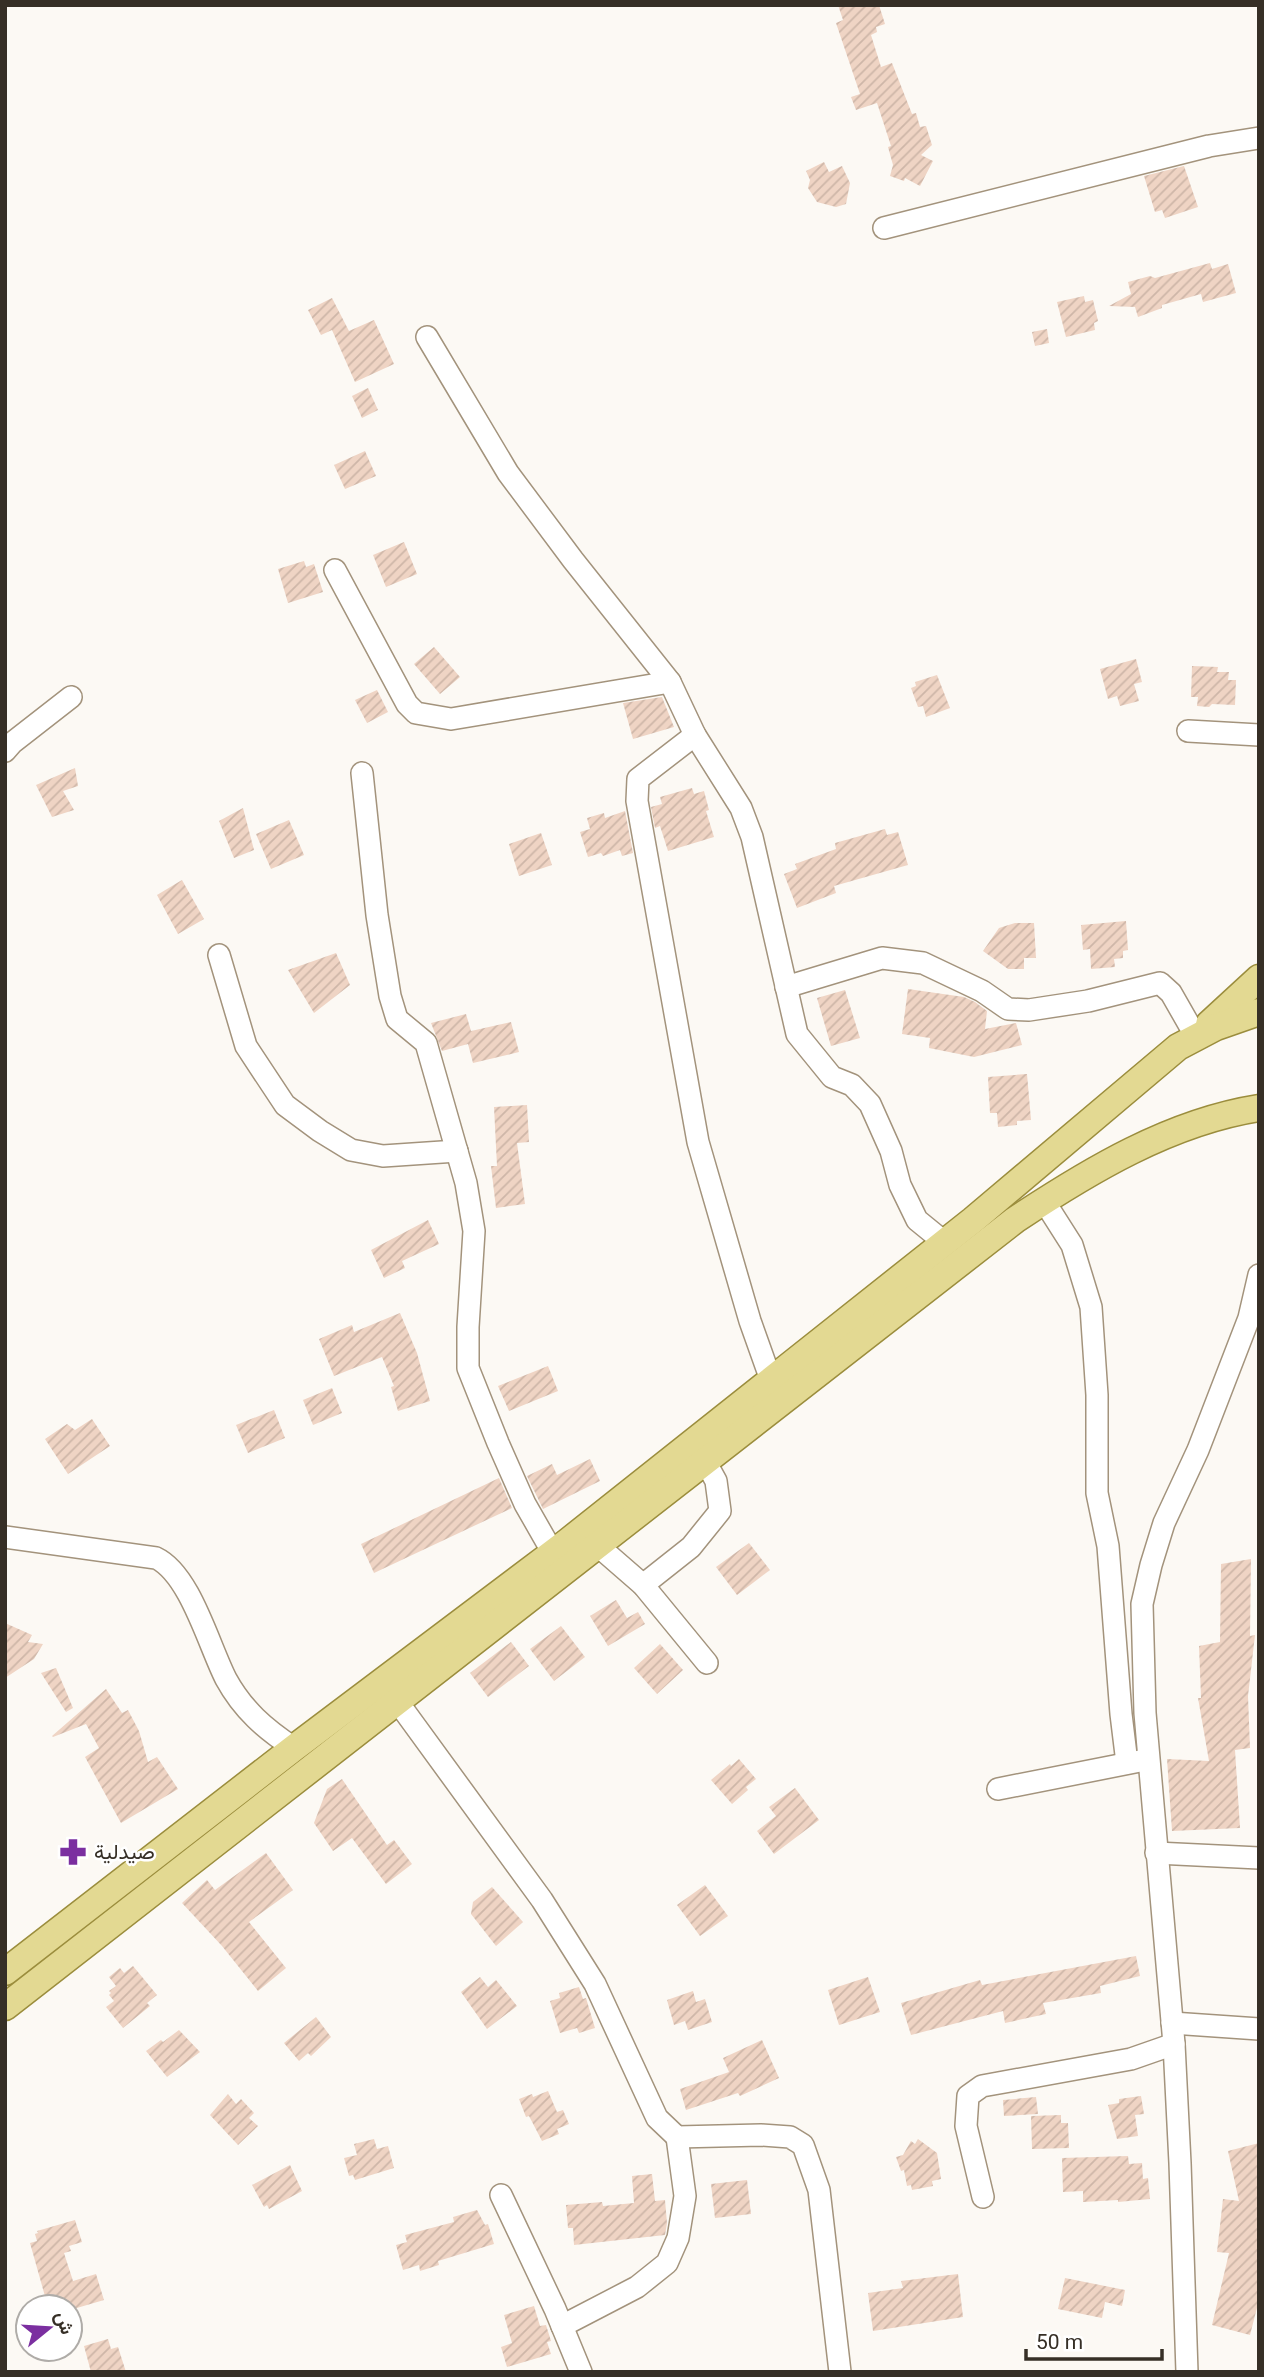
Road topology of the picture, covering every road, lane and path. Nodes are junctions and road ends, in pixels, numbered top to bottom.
1 (1259, 138) edge
2 (884, 228) dead end
3 (427, 337) dead end
4 (335, 570) dead end
5 (670, 682) junction
6 (71, 697) dead end
7 (1188, 731) dead end
8 (695, 735) junction
9 (1259, 735) edge
10 (5, 751) edge
11 (362, 773) dead end
12 (219, 954) dead end
13 (1259, 978) edge
14 (786, 986) junction
15 (1259, 1012) edge
16 (1186, 1041) junction
17 (1257, 1109) edge
18 (457, 1151) junction
19 (1044, 1201) junction
20 (981, 1229) junction
21 (944, 1242) junction
22 (1259, 1275) edge
23 (771, 1380) junction
24 (705, 1461) junction
25 (5, 1537) edge
26 (597, 1545) junction
27 (553, 1552) junction
28 (643, 1585) junction
29 (707, 1662) dead end
30 (397, 1701) junction
31 (294, 1748) junction
32 (1149, 1760) junction
33 (1127, 1763) junction
34 (998, 1790) dead end
35 (1156, 1853) junction
36 (1259, 1858) edge
37 (5, 1972) edge
38 (5, 2007) edge
39 (1172, 2023) junction
40 (1259, 2029) edge
41 (1174, 2044) junction
42 (677, 2137) junction
43 (501, 2194) dead end
44 (983, 2197) dead end
45 (562, 2326) junction
46 (580, 2372) edge
47 (840, 2372) edge
48 (1187, 2372) edge

1 - 2 street
3 - 5 street
4 - 5 street
5 - 8 street
6 - 10 street
7 - 9 street
8 - 14 street
8 - 23 street
11 - 18 street
12 - 18 street
13 - 16 main road
14 - 16 street
14 - 21 street
15 - 16 main road
16 - 20 main road
17 - 19 main road
18 - 27 street
19 - 20 main road
19 - 33 street
20 - 21 main road
20 - 24 main road
21 - 23 main road
22 - 32 street
23 - 27 main road
24 - 26 main road
24 - 28 street
25 - 31 street
26 - 28 street
26 - 30 main road
27 - 31 main road
28 - 29 street
30 - 38 main road
30 - 42 street
31 - 37 main road
32 - 33 street
32 - 35 street
33 - 34 street
35 - 36 street
35 - 39 street
39 - 40 street
39 - 41 street
41 - 44 street
41 - 48 street
42 - 45 street
42 - 47 street
43 - 45 street
45 - 46 street

